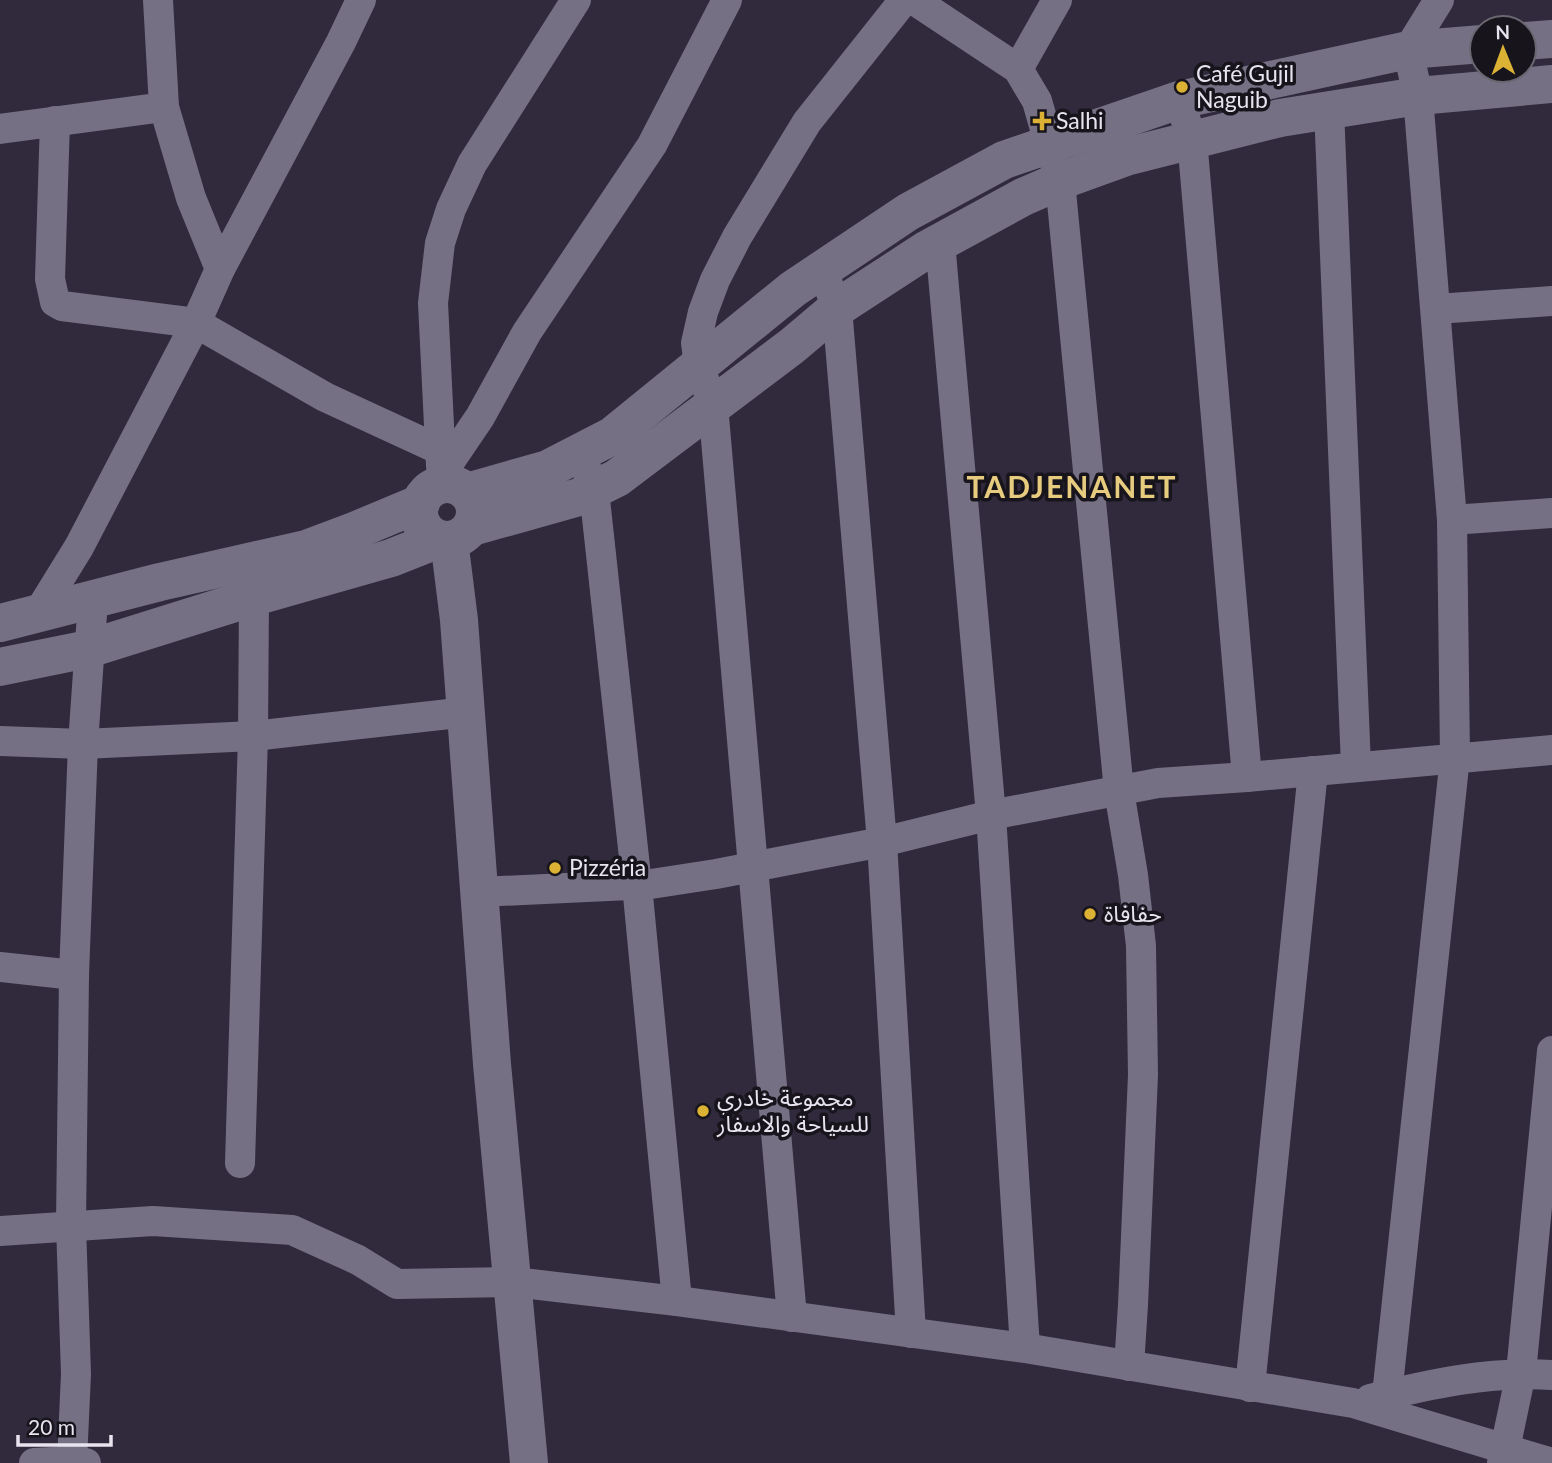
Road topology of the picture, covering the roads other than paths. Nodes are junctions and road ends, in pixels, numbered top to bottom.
1 (158, 0) edge
2 (361, 0) edge
3 (576, 0) edge
4 (727, 0) edge
5 (904, 0) edge
6 (914, 0) edge
7 (1057, 0) edge
8 (1439, 0) edge
9 (1468, 45) edge
10 (1408, 50) junction
11 (1018, 69) junction
12 (1552, 84) edge
13 (1418, 96) junction
14 (1179, 100) junction
15 (164, 107) junction
16 (1329, 109) junction
17 (55, 121) junction
18 (0, 128) edge
19 (1192, 139) junction
20 (1050, 143) junction
21 (1060, 180) junction
22 (940, 242) junction
23 (220, 269) junction
24 (822, 270) junction
25 (1552, 301) edge
26 (837, 308) junction
27 (1436, 309) junction
28 (197, 323) junction
29 (699, 365) junction
30 (713, 405) junction
31 (582, 453) junction
32 (594, 490) junction
33 (446, 501) junction
34 (1552, 513) edge
35 (1452, 520) junction
36 (254, 597) junction
37 (93, 600) junction
38 (37, 615) junction
39 (0, 623) edge
40 (88, 649) junction
41 (0, 667) edge
42 (467, 712) junction
43 (253, 736) junction
44 (0, 741) edge
45 (83, 744) junction
46 (1552, 750) edge
47 (1455, 757) junction
48 (1356, 766) junction
49 (1313, 771) junction
50 (1247, 777) junction
51 (1119, 791) junction
52 (991, 815) junction
53 (882, 842) junction
54 (752, 867) junction
55 (637, 885) junction
56 (479, 892) junction
57 (0, 967) edge
58 (74, 975) junction
59 (1552, 1051) edge
60 (240, 1163) dead end
61 (71, 1225) junction
62 (0, 1231) edge
63 (514, 1282) junction
64 (677, 1301) junction
65 (792, 1317) junction
66 (911, 1334) junction
67 (1025, 1348) junction
68 (1129, 1366) junction
69 (1521, 1373) junction
70 (1552, 1375) edge
71 (1250, 1387) junction
72 (1387, 1395) junction
73 (1353, 1403) junction
74 (1503, 1455) edge
75 (79, 1462) edge
76 (34, 1463) edge
77 (530, 1463) edge
78 (1552, 1463) edge

1 - 15 street
2 - 23 street
3 - 33 street
4 - 33 street
5 - 29 street
6 - 11 street
7 - 11 street
8 - 10 street
9 - 10 main road
10 - 13 street
10 - 14 main road
11 - 20 street
12 - 13 main road
13 - 16 main road
13 - 27 street
14 - 19 street
14 - 20 main road
15 - 17 street
15 - 23 street
16 - 19 main road
16 - 48 street
17 - 18 street
17 - 28 street
19 - 21 main road
19 - 50 street
20 - 21 street
20 - 24 main road
21 - 22 main road
21 - 51 street
22 - 26 main road
22 - 52 street
23 - 28 street
24 - 26 street
24 - 29 main road
25 - 27 street
26 - 30 main road
26 - 53 street
27 - 35 street
28 - 33 street
28 - 38 street
29 - 30 street
29 - 31 main road
30 - 32 main road
30 - 54 street
31 - 32 street
31 - 33 main road
32 - 33 main road
32 - 55 street
33 - 36 main road
33 - 37 main road
33 - 42 main road
34 - 35 street
35 - 47 street
36 - 40 main road
36 - 43 street
37 - 38 main road
37 - 40 street
38 - 39 main road
40 - 41 main road
40 - 45 street
42 - 43 street
42 - 56 main road
43 - 45 street
43 - 60 street
44 - 45 street
45 - 58 street
46 - 47 street
47 - 48 street
47 - 72 street
48 - 49 street
49 - 50 street
49 - 71 street
50 - 51 street
51 - 52 street
51 - 68 street
52 - 53 street
52 - 67 street
53 - 54 street
53 - 66 street
54 - 55 street
54 - 65 street
55 - 56 street
55 - 64 street
56 - 63 main road
57 - 58 street
58 - 61 street
59 - 69 street
61 - 62 street
61 - 63 street
61 - 75 street
63 - 64 street
63 - 77 main road
64 - 65 street
65 - 66 street
66 - 67 street
67 - 68 street
68 - 71 street
69 - 70 street
69 - 72 street
69 - 74 street
71 - 73 street
72 - 73 street
73 - 74 street
74 - 78 street
75 - 76 street

